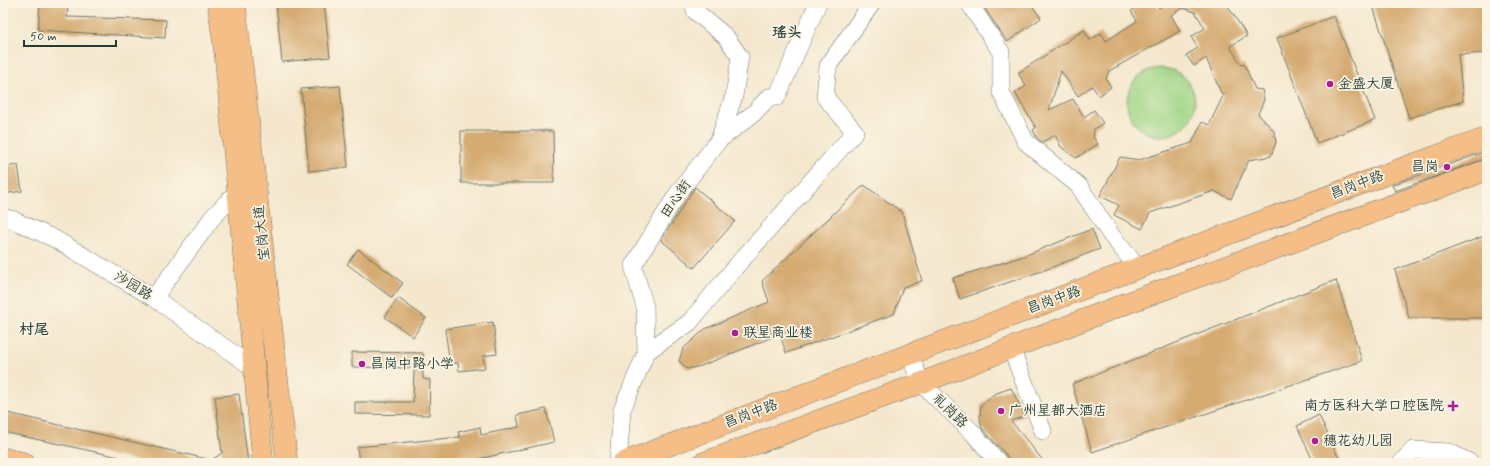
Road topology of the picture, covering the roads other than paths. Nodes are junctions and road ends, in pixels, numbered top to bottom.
1 (218, 3) edge
2 (235, 3) edge
3 (694, 3) edge
4 (818, 3) edge
5 (872, 3) edge
6 (969, 3) edge
7 (1487, 138) edge
8 (719, 140) junction
9 (1487, 170) edge
10 (238, 191) junction
11 (3, 218) edge
12 (1138, 268) junction
13 (154, 298) junction
14 (1011, 348) junction
15 (646, 352) junction
16 (909, 353) junction
17 (255, 369) junction
18 (848, 377) junction
19 (921, 384) junction
20 (858, 407) junction
21 (1043, 431) dead end
22 (3, 458) edge
23 (24, 463) edge
24 (263, 463) edge
25 (287, 463) edge
26 (618, 463) edge
27 (622, 463) edge
28 (703, 463) edge
29 (999, 463) edge
30 (1401, 463) edge
31 (1471, 463) edge

1 - 10 main road, 宝岗大道
2 - 25 main road, 宝岗大道
3 - 8 street, 田心街
4 - 8 street
5 - 15 street
6 - 12 street
7 - 12 main road, 昌岗中路
8 - 15 street, 田心街
9 - 14 main road, 昌岗中路
10 - 13 street
10 - 17 main road, 宝岗大道
11 - 13 street, 沙园路
12 - 16 main road, 昌岗中路
13 - 17 street, 沙园路
14 - 19 main road, 昌岗中路
14 - 21 street
15 - 26 street, 田心街
16 - 18 main road, 昌岗中路
16 - 19 street, 礼岗路
17 - 24 main road, 宝岗大道
18 - 20 main road
18 - 27 main road, 昌岗中路
19 - 20 main road, 昌岗中路
19 - 29 street, 礼岗路
20 - 28 main road, 昌岗中路
22 - 23 main road
30 - 31 street

